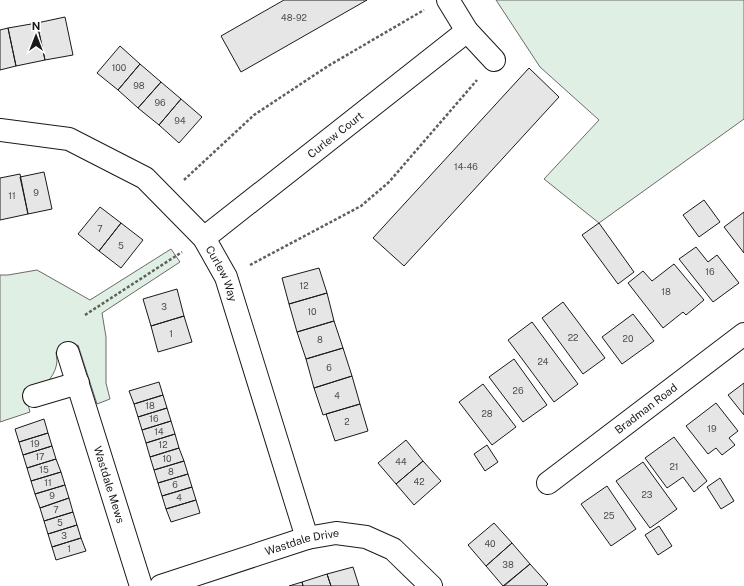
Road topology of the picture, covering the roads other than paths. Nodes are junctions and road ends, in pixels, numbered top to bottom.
1 (448, 0) edge
2 (467, 31) junction
3 (494, 60) road end
4 (0, 130) edge
5 (204, 238) junction
6 (744, 334) edge
7 (68, 353) dead end
8 (78, 383) junction
9 (34, 396) dead end
10 (548, 483) dead end
11 (307, 538) junction
12 (141, 586) edge
13 (161, 586) edge
14 (431, 586) edge

1 - 2 street
2 - 3 street
2 - 5 street, Curlew Court
4 - 5 street, Curlew Way
5 - 11 street, Curlew Way
6 - 10 street, Bradman Road
7 - 8 street, Wastdale Mews
8 - 9 street
8 - 12 street, Wastdale Mews
11 - 13 street, Wastdale Drive
11 - 14 street, Wastdale Drive

